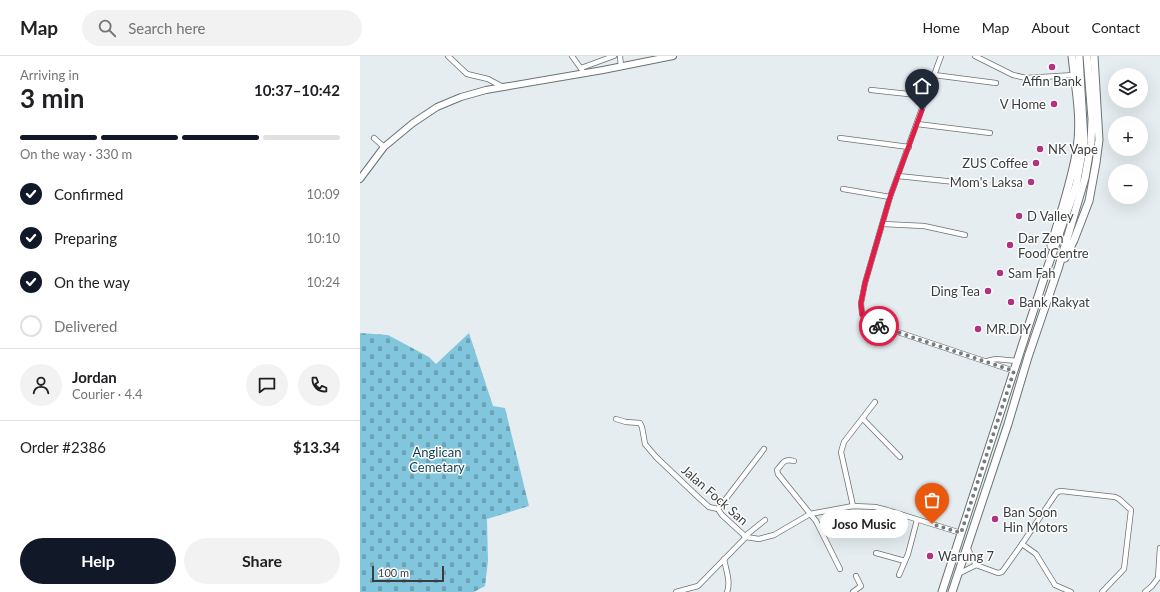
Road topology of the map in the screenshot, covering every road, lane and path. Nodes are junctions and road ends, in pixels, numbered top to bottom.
1 (448, 56) edge
2 (572, 56) edge
3 (614, 56) edge
4 (620, 56) edge
5 (673, 56) edge
6 (941, 56) edge
7 (975, 56) edge
8 (1072, 56) edge
9 (1079, 56) edge
10 (1087, 56) edge
11 (1094, 56) edge
12 (654, 58) edge
13 (621, 67) junction
14 (582, 71) junction
15 (934, 75) junction
16 (1074, 75) junction
17 (996, 83) dead end
18 (503, 87) junction
19 (871, 90) dead end
20 (927, 96) junction
21 (917, 124) junction
22 (990, 133) dead end
23 (374, 138) dead end
24 (840, 138) dead end
25 (1087, 142) junction
26 (384, 147) junction
27 (908, 147) junction
28 (898, 176) junction
29 (360, 179) edge
30 (965, 183) dead end
31 (843, 190) dead end
32 (890, 197) junction
33 (883, 224) junction
34 (965, 235) dead end
35 (1048, 266) junction
36 (1058, 269) junction
37 (987, 361) junction
38 (1017, 361) junction
39 (1014, 371) junction
40 (875, 402) dead end
41 (616, 419) dead end
42 (863, 419) junction
43 (764, 449) dead end
44 (900, 457) dead end
45 (794, 461) dead end
46 (852, 506) junction
47 (718, 509) junction
48 (810, 514) junction
49 (765, 520) dead end
50 (917, 520) junction
51 (961, 533) junction
52 (746, 536) junction
53 (1022, 544) junction
54 (966, 547) junction
55 (1160, 548) edge
56 (876, 553) dead end
57 (724, 559) junction
58 (905, 561) junction
59 (976, 565) junction
60 (840, 569) dead end
61 (958, 574) junction
62 (899, 575) dead end
63 (856, 576) dead end
64 (676, 592) edge
65 (727, 592) edge
66 (853, 592) edge
67 (942, 592) edge
68 (952, 592) edge
69 (1071, 592) edge
70 (1102, 592) edge
71 (1145, 592) edge

1 - 18 street
2 - 14 street
3 - 14 street
4 - 13 street
5 - 12 main road
6 - 15 street
7 - 16 street
8 - 16 highway
9 - 25 highway
10 - 25 highway
11 - 36 highway
12 - 13 main road
13 - 14 main road
14 - 18 main road
15 - 17 street
15 - 20 street
16 - 35 highway
18 - 26 main road
19 - 20 street
20 - 21 street
21 - 22 street
21 - 27 street
23 - 26 street
24 - 27 street
25 - 35 highway
25 - 36 highway
26 - 29 main road
27 - 28 street
28 - 30 street
28 - 32 street
31 - 32 street
32 - 33 street
33 - 34 street
33 - 37 street
35 - 38 highway
36 - 54 highway
37 - 38 street
37 - 39 street
38 - 39 highway
39 - 51 highway
40 - 42 street
41 - 47 street, Jalan Fock San
42 - 44 street
42 - 46 street
43 - 47 street
45 - 48 street
46 - 48 street, Jalan Fock San
46 - 50 street, Jalan Fock San
47 - 52 street, Jalan Fock San
48 - 52 street, Jalan Fock San
48 - 60 street
49 - 52 street
50 - 51 street, Jalan Fock San
50 - 58 street
51 - 67 highway
52 - 57 street
53 - 59 street
53 - 69 street
53 - 70 street
54 - 59 street
54 - 61 highway
55 - 71 street
56 - 58 street
57 - 64 street
57 - 65 street
58 - 62 street
59 - 61 street
61 - 68 highway
63 - 66 street

